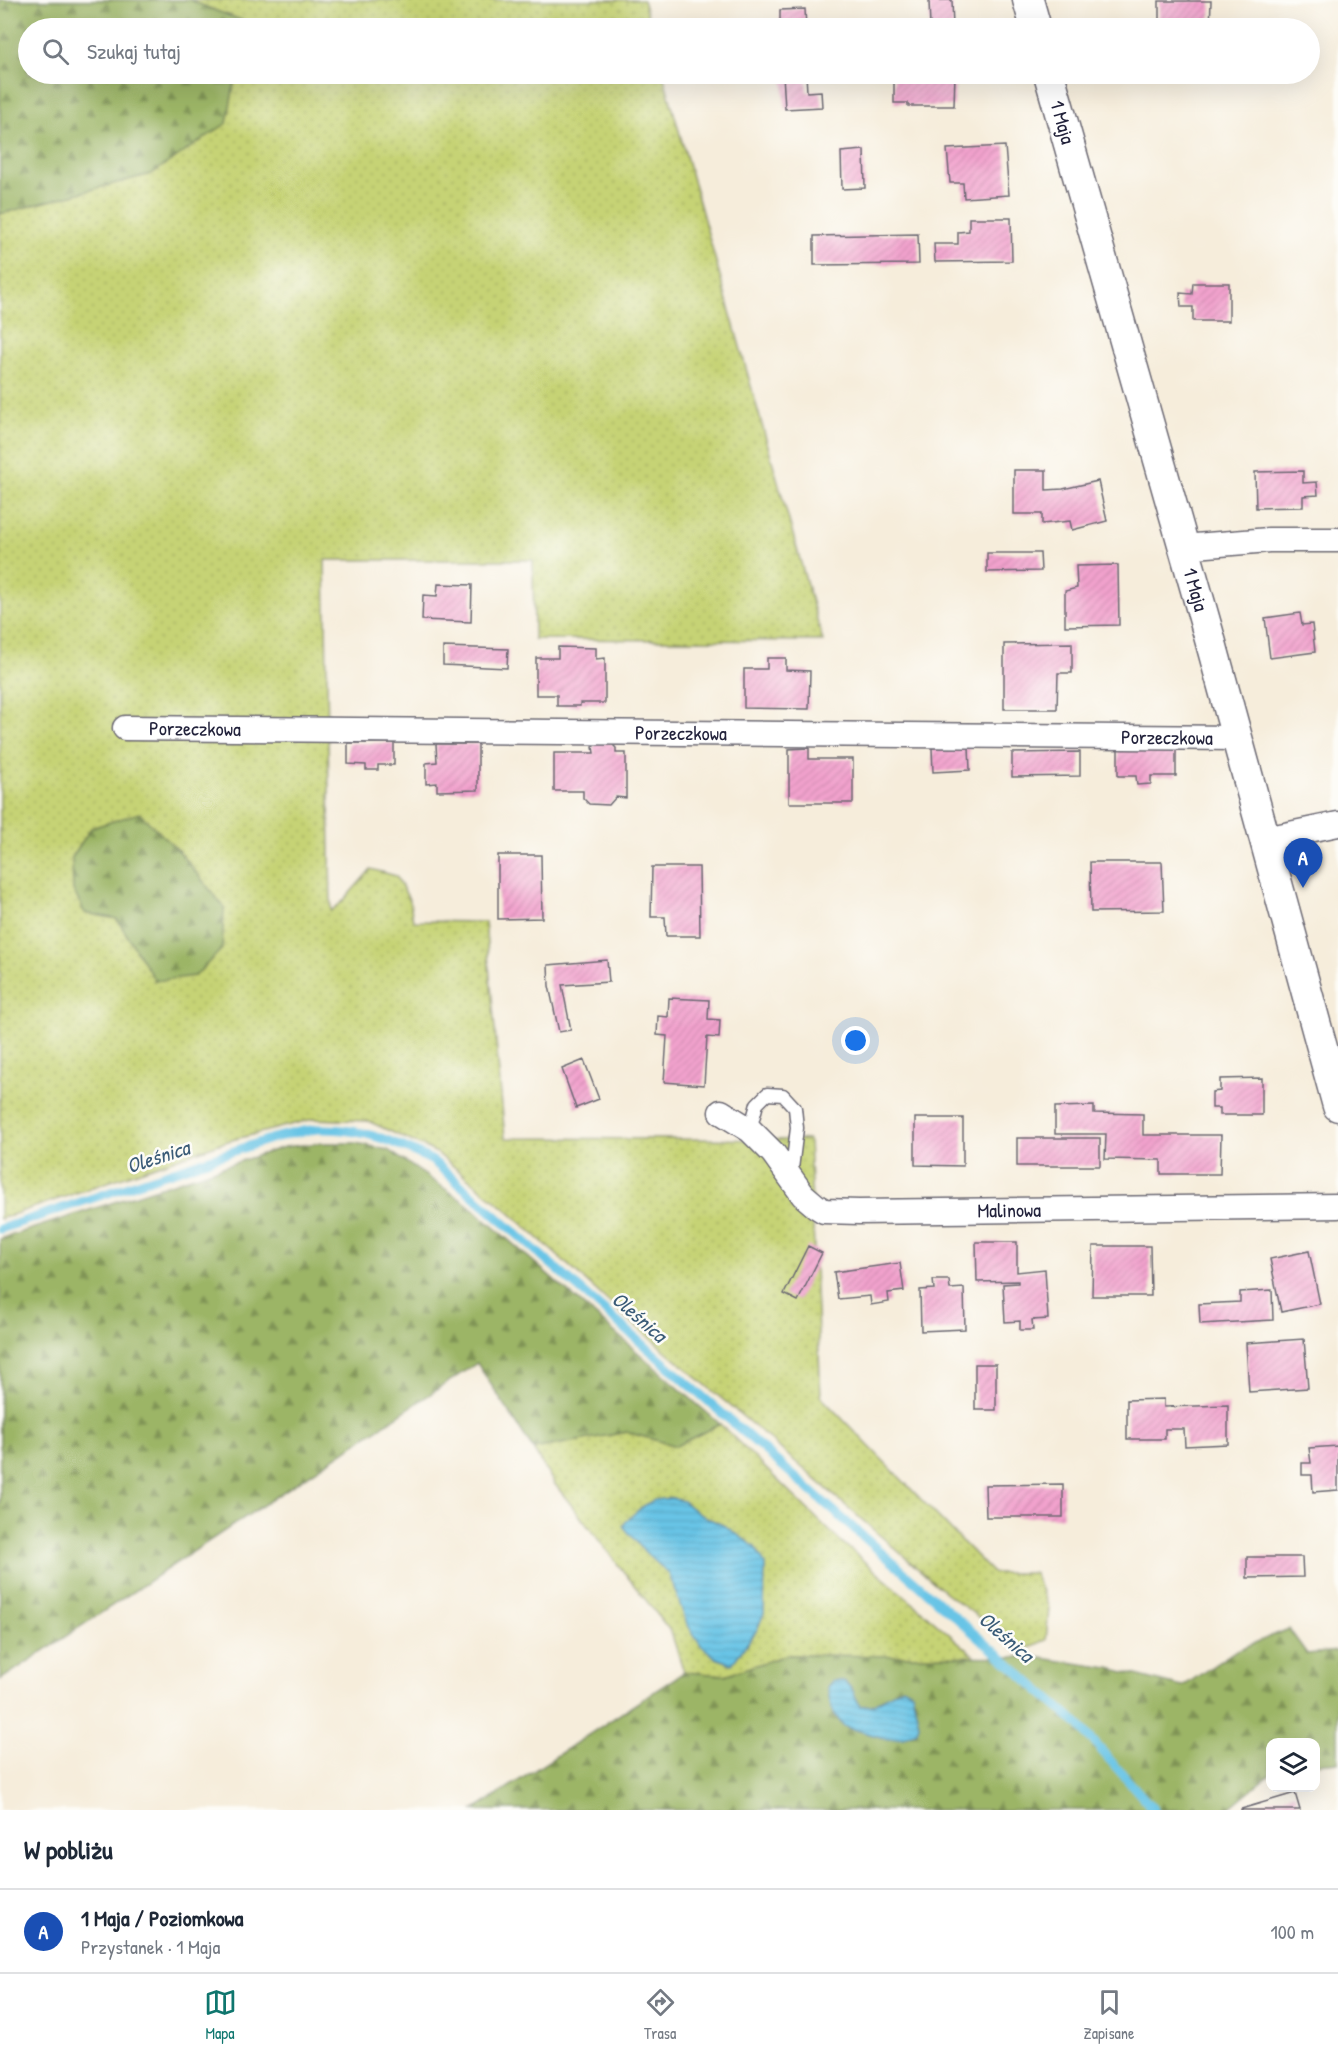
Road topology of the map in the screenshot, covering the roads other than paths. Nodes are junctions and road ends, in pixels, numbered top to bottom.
1 (1028, 0) edge
2 (1033, 18) edge
3 (1051, 84) edge
4 (1338, 540) edge
5 (1184, 548) junction
6 (124, 728) dead end
7 (1237, 738) junction
8 (1338, 824) edge
9 (1265, 839) junction
10 (1338, 1106) edge
11 (721, 1112) dead end
12 (750, 1130) junction
13 (791, 1178) junction
14 (1338, 1206) edge

1 - 2 street
3 - 5 street, 1 Maja
4 - 5 street
5 - 7 street, 1 Maja
6 - 7 street, Porzeczkowa
7 - 9 street, 1 Maja
8 - 9 street
9 - 10 street, 1 Maja
11 - 12 street, Malinowa
12 - 13 street, Malinowa
12 - 13 lane
13 - 14 street, Malinowa

